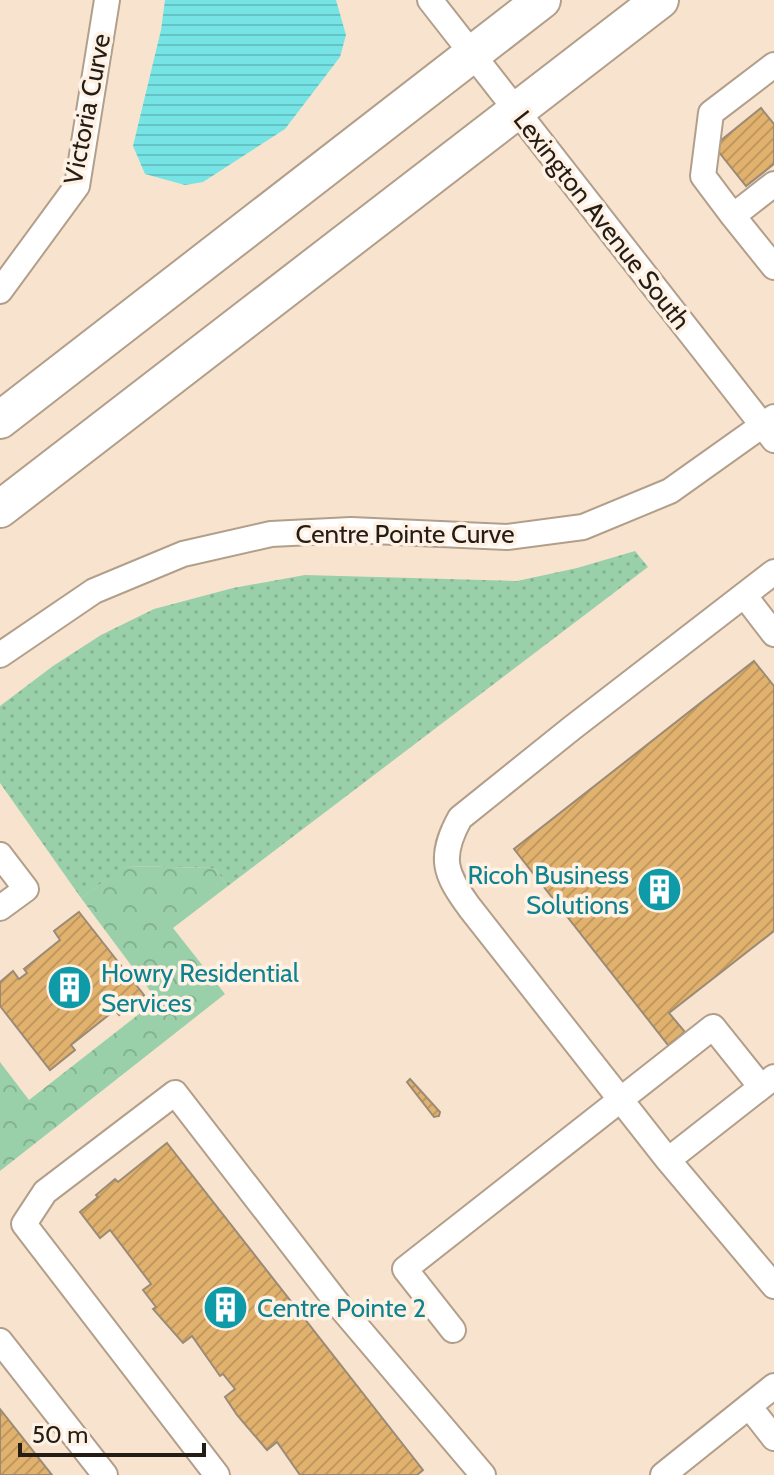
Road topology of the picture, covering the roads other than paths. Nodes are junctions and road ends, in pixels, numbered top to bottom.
1 (107, 0) edge
2 (430, 0) edge
3 (542, 0) edge
4 (660, 0) edge
5 (472, 55) junction
6 (774, 65) edge
7 (516, 110) junction
8 (774, 184) edge
9 (733, 216) junction
10 (774, 267) edge
11 (0, 291) edge
12 (0, 420) edge
13 (770, 427) edge
14 (0, 509) edge
15 (774, 572) edge
16 (744, 595) junction
17 (774, 634) edge
18 (0, 655) edge
19 (0, 855) edge
20 (0, 908) edge
21 (768, 1082) edge
22 (621, 1101) junction
23 (668, 1160) junction
24 (774, 1286) edge
25 (453, 1330) dead end
26 (0, 1341) edge
27 (774, 1386) edge
28 (749, 1406) junction
29 (774, 1438) edge
30 (105, 1475) edge
31 (217, 1475) edge
32 (483, 1475) edge
33 (663, 1475) edge

1 - 11 street, Victoria Curve
2 - 5 street, Lexington Avenue South
3 - 5 highway
4 - 7 highway
5 - 7 street, Lexington Avenue South
5 - 12 highway
6 - 9 street
7 - 13 street, Lexington Avenue South
7 - 14 highway
8 - 9 street
9 - 10 street
13 - 18 street, Centre Pointe Curve
15 - 16 street
16 - 17 street
16 - 22 street
19 - 20 street
21 - 22 street
21 - 23 street
22 - 23 street
22 - 25 street
23 - 24 street
26 - 30 street
27 - 28 street
28 - 29 street
28 - 33 street
31 - 32 street

